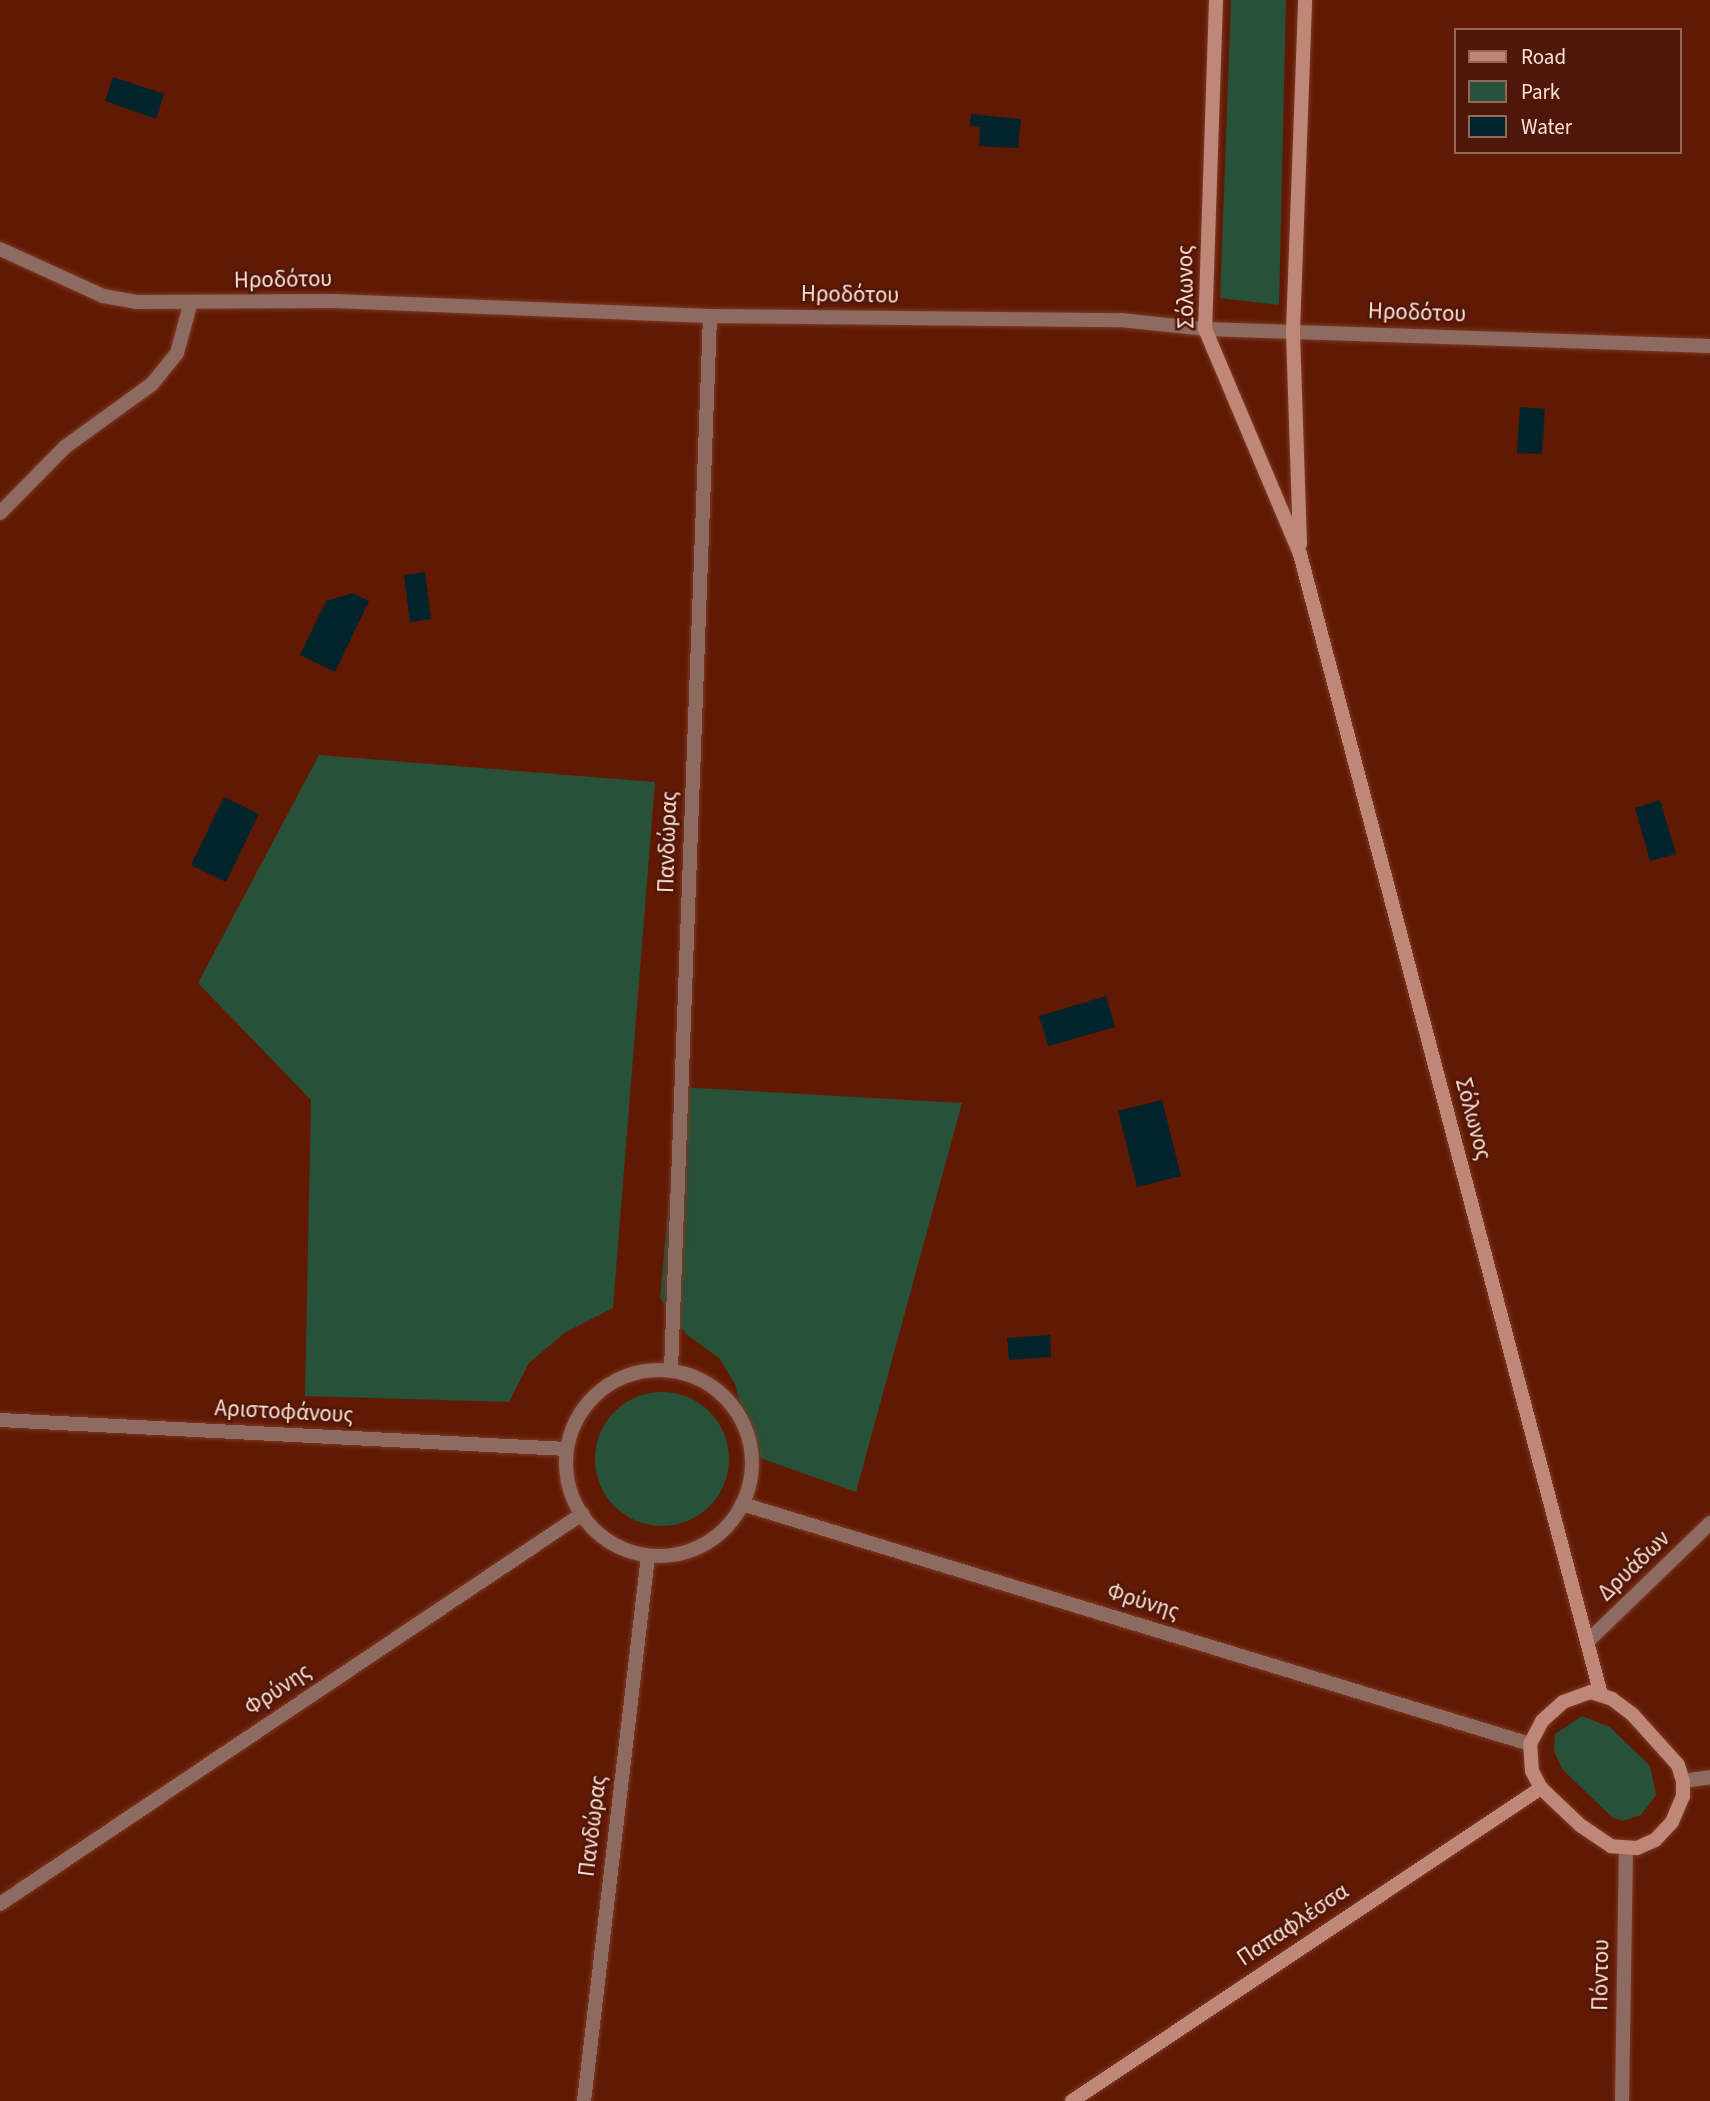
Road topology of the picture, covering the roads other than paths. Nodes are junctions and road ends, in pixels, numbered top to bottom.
1 (1216, 0) edge
2 (1305, 0) edge
3 (0, 249) edge
4 (190, 304) junction
5 (710, 316) junction
6 (1205, 329) junction
7 (1293, 331) junction
8 (1710, 345) edge
9 (0, 513) edge
10 (1300, 554) junction
11 (671, 1370) junction
12 (0, 1420) edge
13 (566, 1450) junction
14 (742, 1504) junction
15 (582, 1514) junction
16 (1710, 1523) edge
17 (648, 1556) junction
18 (1588, 1641) junction
19 (1601, 1695) junction
20 (1530, 1744) junction
21 (1710, 1777) edge
22 (1683, 1781) junction
23 (1541, 1788) junction
24 (1626, 1849) junction
25 (0, 1904) edge
26 (584, 2101) edge
27 (1072, 2101) edge
28 (1622, 2101) edge

1 - 6 street, Σόλωνος
2 - 7 street, Σόλωνος
3 - 4 street, Ηροδότου
4 - 5 street, Ηροδότου
4 - 9 street
5 - 6 street, Ηροδότου
5 - 11 street, Πανδώρας
6 - 7 street, Ηροδότου
6 - 10 street, Σόλωνος
7 - 8 street, Ηροδότου
7 - 10 street, Σόλωνος
10 - 18 street, Σόλωνος
11 - 13 street
11 - 14 street
12 - 13 street, Αριστοφάνους
13 - 15 street
14 - 17 street
14 - 20 street, Φρύνης
15 - 17 street
15 - 25 street, Φρύνης
16 - 18 street, Δρυάδων
17 - 26 street, Πανδώρας
18 - 19 street, Σόλωνος
19 - 20 street
19 - 22 street
20 - 23 street
21 - 22 street
22 - 24 street
23 - 24 street
23 - 27 street, Παπαφλέσσα
24 - 28 street, Πόντου

